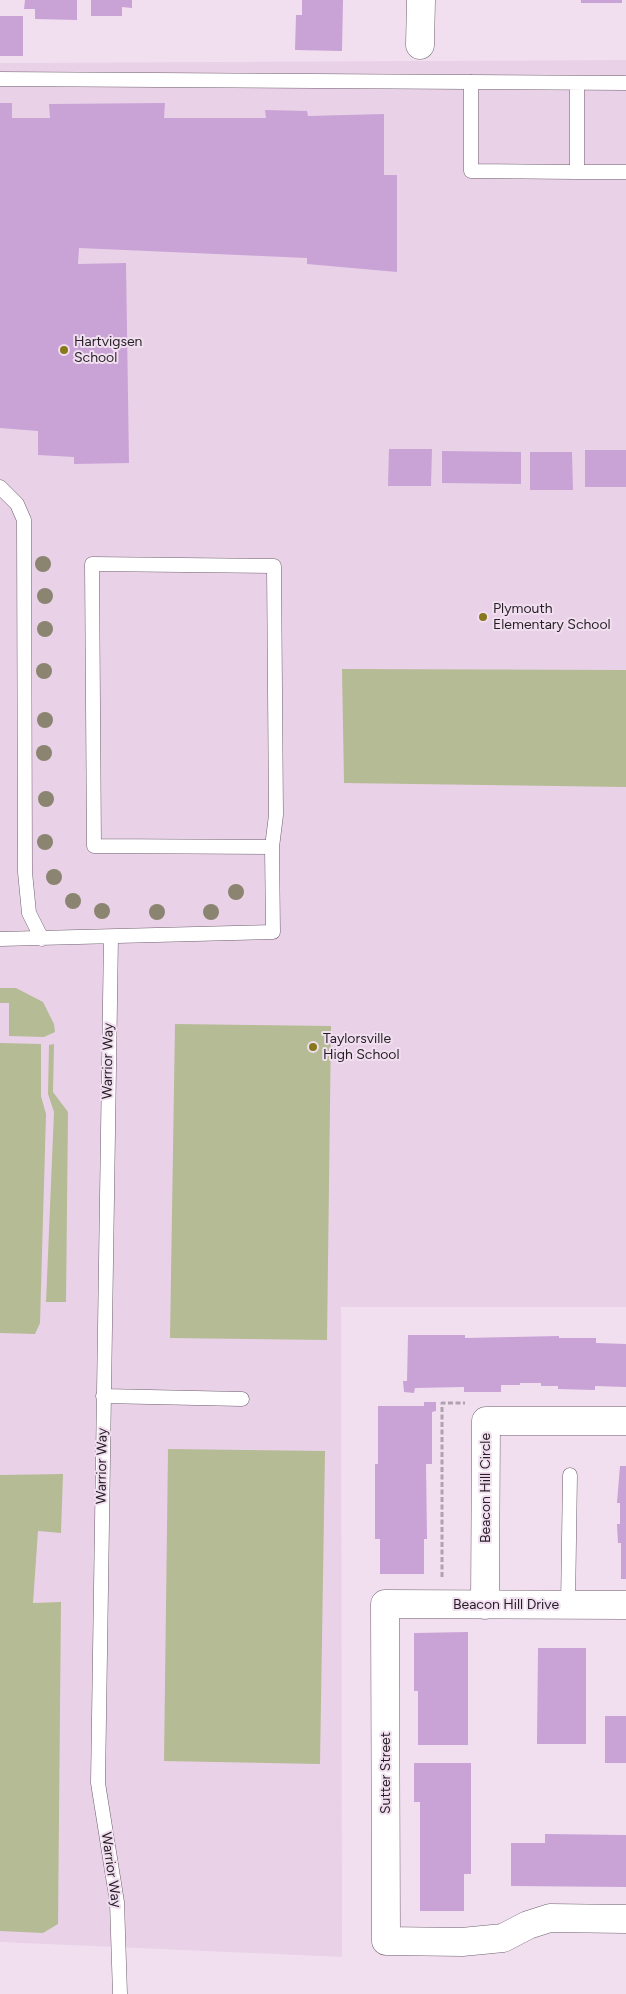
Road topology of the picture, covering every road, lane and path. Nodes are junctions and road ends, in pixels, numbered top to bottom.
1 (420, 0) edge
2 (420, 45) dead end
3 (0, 79) edge
4 (471, 82) junction
5 (577, 83) junction
6 (626, 83) edge
7 (577, 172) junction
8 (626, 172) edge
9 (0, 487) edge
10 (272, 847) junction
11 (110, 937) junction
12 (0, 939) edge
13 (42, 939) junction
14 (103, 1396) junction
15 (242, 1399) dead end
16 (626, 1421) edge
17 (570, 1475) dead end
18 (385, 1604) joint
19 (485, 1605) junction
20 (568, 1605) junction
21 (626, 1605) edge
22 (626, 1918) edge
23 (120, 1994) edge

1 - 2 street
3 - 4 lane
4 - 5 lane
4 - 7 lane
5 - 6 lane
5 - 7 lane
7 - 8 lane
9 - 13 lane
10 - 10 lane
10 - 11 lane
11 - 13 lane
11 - 14 lane, Warrior Way
12 - 13 lane
14 - 15 lane
14 - 23 lane, Warrior Way
16 - 19 street, Beacon Hill Circle
17 - 20 lane
18 - 19 street, Beacon Hill Drive
18 - 22 street, Sutter Street
19 - 20 street, Beacon Hill Drive
20 - 21 street, Beacon Hill Drive

